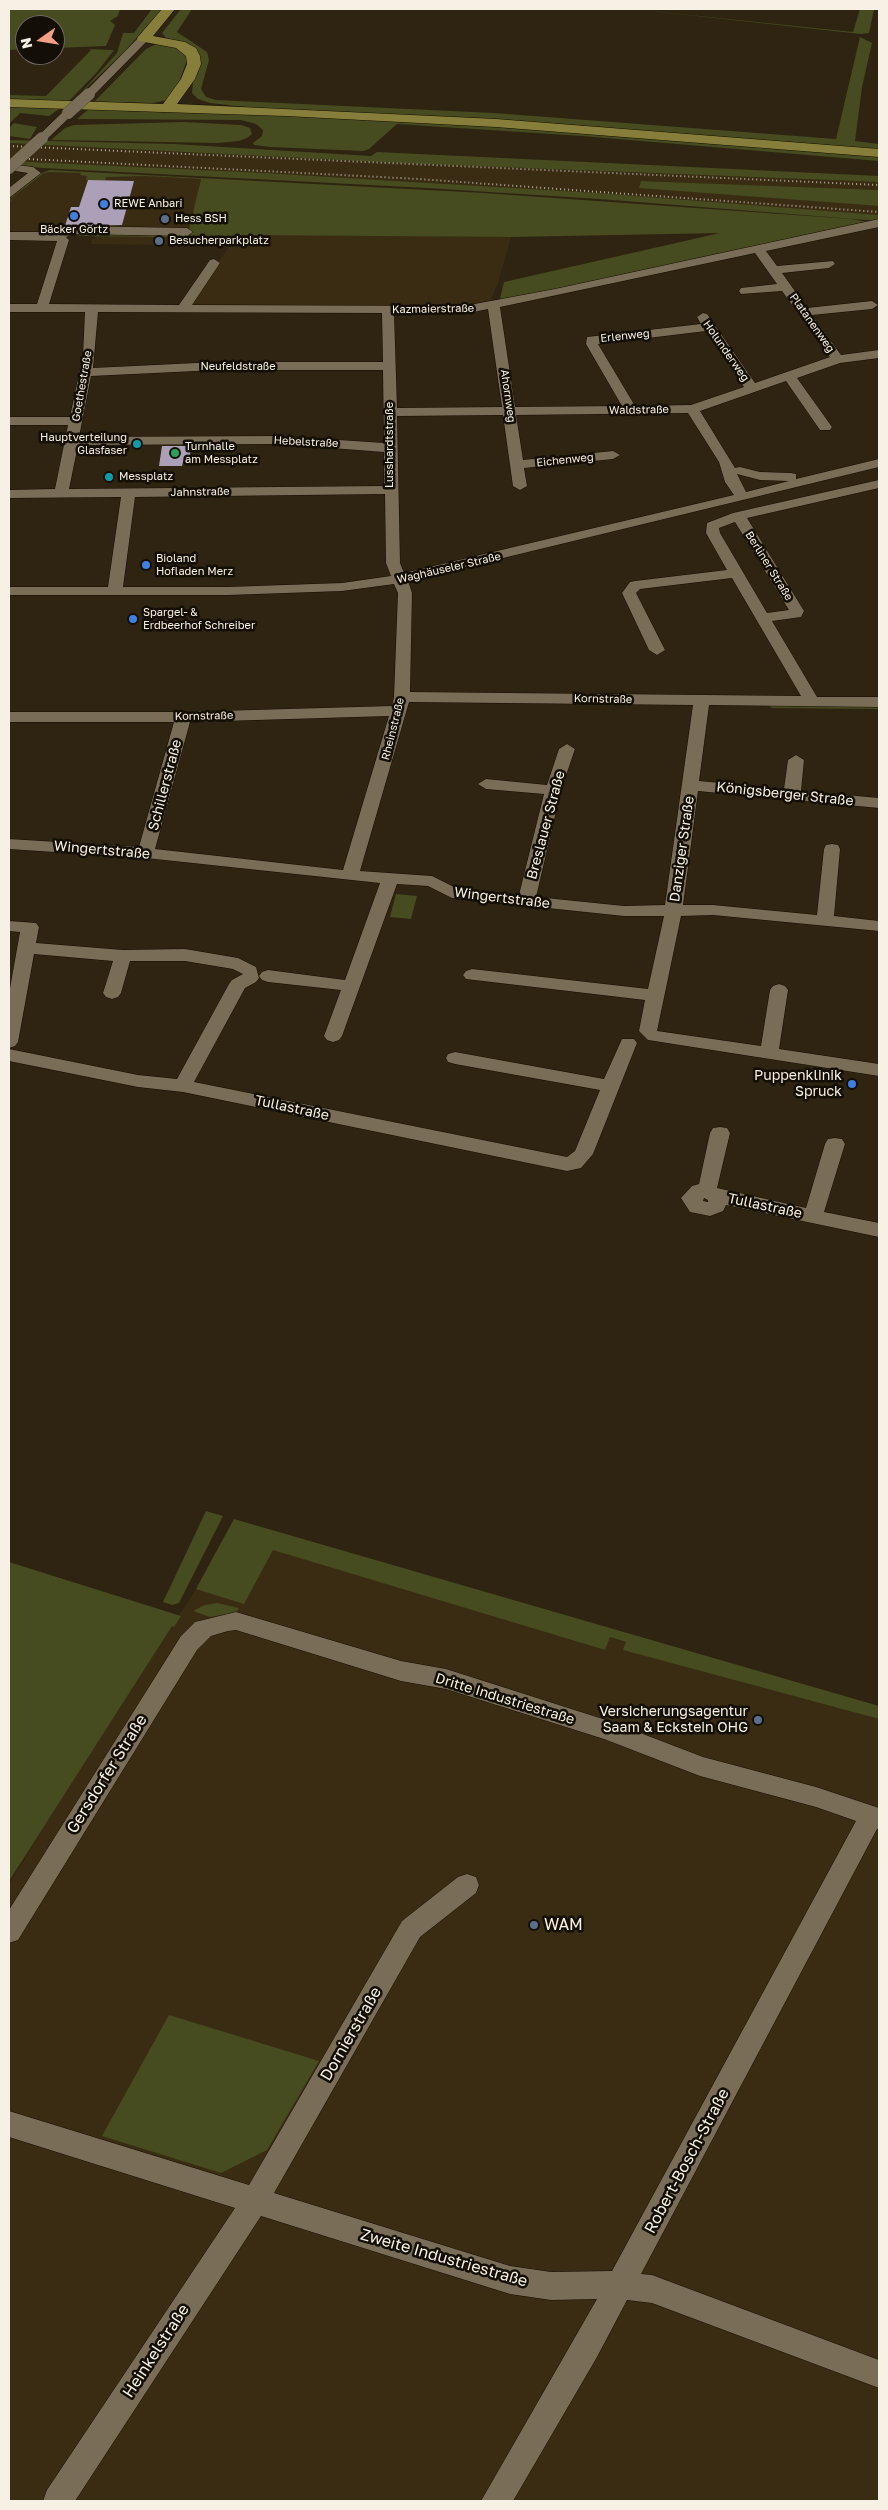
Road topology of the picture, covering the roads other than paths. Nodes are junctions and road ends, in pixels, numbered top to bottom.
1 (169, 9) edge
2 (144, 38) junction
3 (188, 79) junction
4 (188, 95) junction
5 (9, 103) edge
6 (173, 108) junction
7 (238, 110) junction
8 (879, 153) edge
9 (9, 167) edge
10 (9, 194) edge
11 (879, 223) edge
12 (187, 232) dead end
13 (9, 236) edge
14 (59, 237) junction
15 (758, 249) junction
16 (214, 263) dead end
17 (829, 264) dead end
18 (774, 270) junction
19 (786, 287) junction
20 (745, 292) dead end
21 (494, 306) junction
22 (872, 306) dead end
23 (9, 308) edge
24 (42, 308) junction
25 (92, 308) junction
26 (183, 309) junction
27 (388, 310) junction
28 (805, 312) junction
29 (701, 314) dead end
30 (710, 327) junction
31 (878, 357) edge
32 (838, 359) junction
33 (390, 366) junction
34 (86, 372) junction
35 (789, 376) junction
36 (752, 388) junction
37 (692, 409) junction
38 (631, 410) junction
39 (510, 411) junction
40 (390, 412) junction
41 (75, 420) junction
42 (9, 421) edge
43 (825, 427) dead end
44 (72, 440) junction
45 (390, 448) junction
46 (613, 455) dead end
47 (726, 462) junction
48 (879, 463) edge
49 (516, 465) junction
50 (740, 471) junction
51 (832, 474) junction
52 (879, 484) edge
53 (520, 486) dead end
54 (390, 490) junction
55 (61, 493) junction
56 (129, 493) junction
57 (9, 494) edge
58 (749, 494) junction
59 (738, 516) junction
60 (737, 573) junction
61 (399, 579) junction
62 (115, 591) junction
63 (10, 595) edge
64 (764, 618) junction
65 (658, 650) dead end
66 (702, 700) junction
67 (744, 701) junction
68 (812, 702) junction
69 (879, 702) edge
70 (400, 704) junction
71 (879, 712) edge
72 (9, 717) edge
73 (183, 717) junction
74 (567, 749) dead end
75 (796, 760) dead end
76 (486, 784) dead end
77 (690, 785) junction
78 (553, 790) junction
79 (792, 795) junction
80 (879, 803) edge
81 (9, 844) edge
82 (832, 849) dead end
83 (146, 853) junction
84 (350, 876) junction
85 (391, 877) junction
86 (526, 901) junction
87 (673, 912) junction
88 (825, 920) junction
89 (9, 926) edge
90 (879, 926) edge
91 (27, 948) junction
92 (123, 956) junction
93 (250, 975) junction
94 (472, 975) dead end
95 (351, 986) junction
96 (779, 990) dead end
97 (112, 993) dead end
98 (656, 996) junction
99 (651, 1034) junction
100 (333, 1036) dead end
101 (9, 1042) edge
102 (768, 1053) junction
103 (9, 1055) edge
104 (455, 1058) dead end
105 (879, 1070) edge
106 (183, 1086) junction
107 (611, 1086) junction
108 (720, 1133) dead end
109 (835, 1144) dead end
110 (813, 1216) junction
111 (879, 1230) edge
112 (213, 1625) joint
113 (875, 1818) edge
114 (467, 1885) dead end
115 (9, 1932) edge
116 (9, 2124) edge
117 (255, 2200) junction
118 (620, 2285) junction
119 (879, 2374) edge
120 (58, 2501) edge
121 (496, 2501) edge

1 - 2 main road
2 - 3 main road
2 - 9 street, bridge
3 - 4 main road
3 - 6 main road
4 - 6 main road
4 - 7 main road
5 - 6 main road
6 - 7 main road
7 - 8 main road
9 - 10 street
11 - 15 street, Kazmaierstraße
12 - 14 street
13 - 14 street
14 - 24 street
15 - 18 street, Platanenweg
15 - 21 street, Kazmaierstraße
16 - 26 street
17 - 18 street
18 - 19 street, Platanenweg
19 - 20 street, Platanenweg
19 - 28 street, Platanenweg
21 - 27 street, Kazmaierstraße
21 - 39 street, Ahornweg
22 - 28 street
23 - 24 street, Kazmaierstraße
24 - 25 street, Kazmaierstraße
25 - 26 street, Kazmaierstraße
25 - 34 street, Goethestraße
26 - 27 street, Kazmaierstraße
27 - 33 street, Lusshardtstraße
28 - 32 street, Platanenweg
29 - 30 street, Holunderweg
30 - 36 street, Holunderweg
30 - 38 street, Erlenweg
31 - 32 street, Waldstraße
32 - 35 street, Waldstraße
33 - 34 street, Neufeldstraße
33 - 40 street, Lusshardtstraße
34 - 41 street, Goethestraße
35 - 36 street, Waldstraße
35 - 43 street
36 - 37 street, Waldstraße
37 - 38 street, Waldstraße
37 - 47 street
38 - 39 street, Waldstraße
39 - 40 street, Waldstraße
39 - 49 street, Ahornweg
40 - 45 street, Lusshardtstraße
41 - 42 street
41 - 44 street, Goethestraße
44 - 45 street, Hebelstraße
44 - 55 street, Goethestraße
45 - 54 street, Lusshardtstraße
46 - 49 street, Eichenweg
47 - 50 street
47 - 58 street
48 - 51 street, Waghäuseler Straße
49 - 53 street, Ahornweg
50 - 51 street
50 - 58 street
51 - 58 street, Waghäuseler Straße
52 - 59 street, Berliner Straße
54 - 56 street, Jahnstraße
54 - 61 street, Lusshardtstraße
55 - 56 street, Jahnstraße
55 - 57 street, Jahnstraße
56 - 62 street
58 - 61 street, Waghäuseler Straße
59 - 60 street, Berliner Straße
59 - 64 street, Berliner Straße
60 - 64 street, Berliner Straße
60 - 65 street
61 - 62 street, Waghäuseler Straße
61 - 70 street, Rheinstraße
62 - 63 street, Waghäuseler Straße
64 - 68 street, Berliner Straße
66 - 67 street, Kornstraße
66 - 70 street, Kornstraße
66 - 77 street, Danziger Straße
67 - 68 street, Kornstraße
67 - 71 street, Kornstraße
68 - 69 street, Kornstraße
70 - 73 street, Kornstraße
70 - 84 street, Rheinstraße
72 - 73 street, Kornstraße
73 - 83 street, Schillerstraße
74 - 78 street, Breslauer Straße
75 - 79 street
76 - 78 street
77 - 79 street, Königsberger Straße
77 - 87 street, Danziger Straße
78 - 86 street, Breslauer Straße
79 - 80 street, Königsberger Straße
81 - 83 street, Wingertstraße
82 - 88 street
83 - 84 street, Wingertstraße
84 - 85 street, Wingertstraße
85 - 86 street, Wingertstraße
85 - 95 street
86 - 87 street, Wingertstraße
87 - 88 street, Wingertstraße
87 - 98 street, Danziger Straße
88 - 90 street, Wingertstraße
89 - 91 street
91 - 92 street
91 - 101 street
92 - 93 street
92 - 97 street
93 - 95 street
93 - 106 street
94 - 98 street
95 - 100 street
96 - 102 street
98 - 99 street, Danziger Straße
99 - 102 street
99 - 107 street
102 - 105 street
103 - 106 street, Tullastraße
104 - 107 street
106 - 107 street, Tullastraße
108 - 110 street, Tullastraße
109 - 110 street, Tullastraße
110 - 111 street, Tullastraße
112 - 113 street, Dritte Industriestraße
112 - 115 street, Gersdorfer Straße
113 - 118 street, Robert-Bosch-Straße
114 - 117 street, Dornierstraße
116 - 117 street, Zweite Industriestraße
117 - 118 street, Zweite Industriestraße
117 - 120 street, Heinkelstraße
118 - 119 street, Zweite Industriestraße
118 - 121 street, Robert-Bosch-Straße

